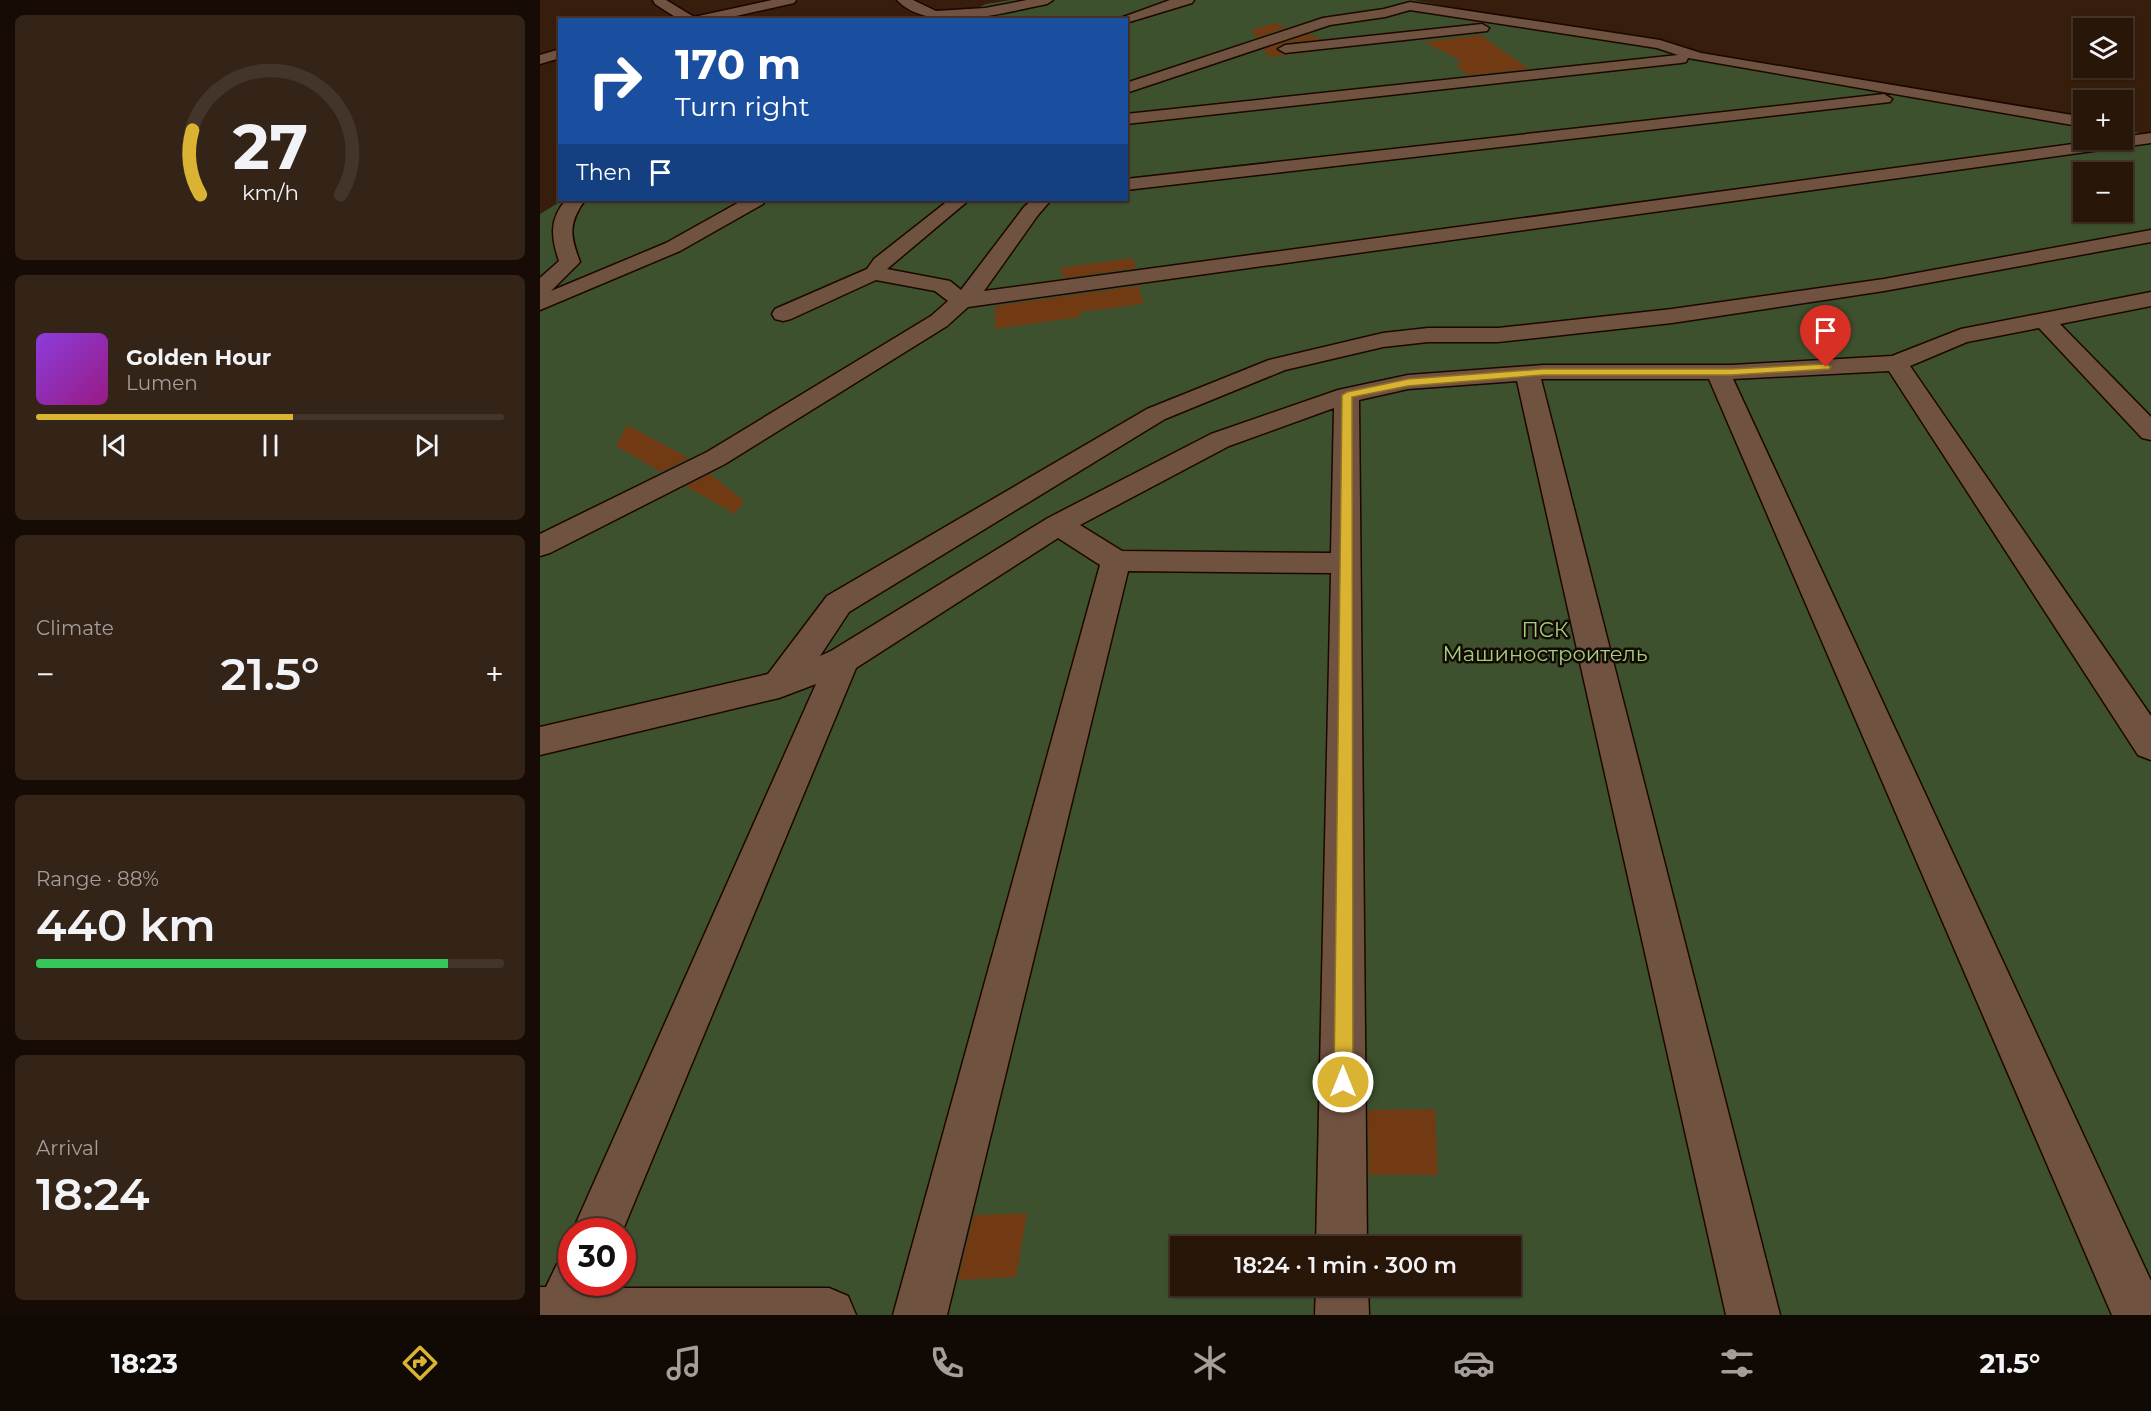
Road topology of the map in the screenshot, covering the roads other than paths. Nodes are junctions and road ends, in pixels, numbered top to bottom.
1 (787, 0) edge
2 (903, 0) edge
3 (1047, 0) edge
4 (1188, 0) edge
5 (1378, 0) edge
6 (659, 1) edge
7 (1410, 6) junction
8 (931, 17) edge
9 (687, 18) edge
10 (707, 18) edge
11 (1128, 18) edge
12 (1531, 23) junction
13 (1254, 45) junction
14 (558, 54) edge
15 (1698, 57) junction
16 (540, 60) edge
17 (1129, 85) edge
18 (1915, 93) junction
19 (1128, 119) edge
20 (2073, 120) edge
21 (2133, 132) edge
22 (2151, 136) edge
23 (1128, 185) edge
24 (575, 201) edge
25 (754, 201) edge
26 (959, 201) edge
27 (1041, 201) edge
28 (2151, 236) edge
29 (874, 273) junction
30 (540, 289) edge
31 (2151, 299) edge
32 (962, 301) junction
33 (540, 303) edge
34 (783, 314) dead end
35 (2044, 320) junction
36 (1896, 363) junction
37 (1718, 372) junction
38 (1527, 373) junction
39 (1347, 395) junction
40 (2151, 432) edge
41 (1058, 525) junction
42 (540, 546) edge
43 (1116, 561) junction
44 (1347, 563) junction
45 (843, 660) junction
46 (779, 685) junction
47 (544, 745) edge
48 (2151, 745) edge
49 (603, 1218) edge
50 (1342, 1236) edge
51 (569, 1296) edge
52 (1342, 1296) edge
53 (540, 1314) edge
54 (561, 1314) edge
55 (829, 1315) edge
56 (920, 1315) edge
57 (1342, 1315) edge
58 (1753, 1315) edge
59 (2139, 1315) edge

1 - 10 street
2 - 8 street
3 - 8 street
4 - 11 street
5 - 7 street
6 - 9 street
7 - 12 street
7 - 13 street
12 - 13 street
12 - 15 street
13 - 17 street
14 - 16 street
15 - 18 street
15 - 19 street
18 - 20 street
18 - 23 street
21 - 22 street
22 - 32 street
24 - 30 street
25 - 33 street
26 - 29 street
27 - 32 street
28 - 46 street
29 - 32 street
29 - 34 street
31 - 35 street
32 - 42 street
35 - 36 street
35 - 40 street
36 - 37 street
36 - 48 street
37 - 38 street
37 - 59 street
38 - 39 street
38 - 58 street
39 - 41 street
39 - 44 street
41 - 43 street
41 - 45 street
43 - 44 street
43 - 56 street
44 - 50 street
45 - 46 street
45 - 49 street
46 - 47 street
51 - 54 street
52 - 57 street
53 - 54 street
54 - 55 street

